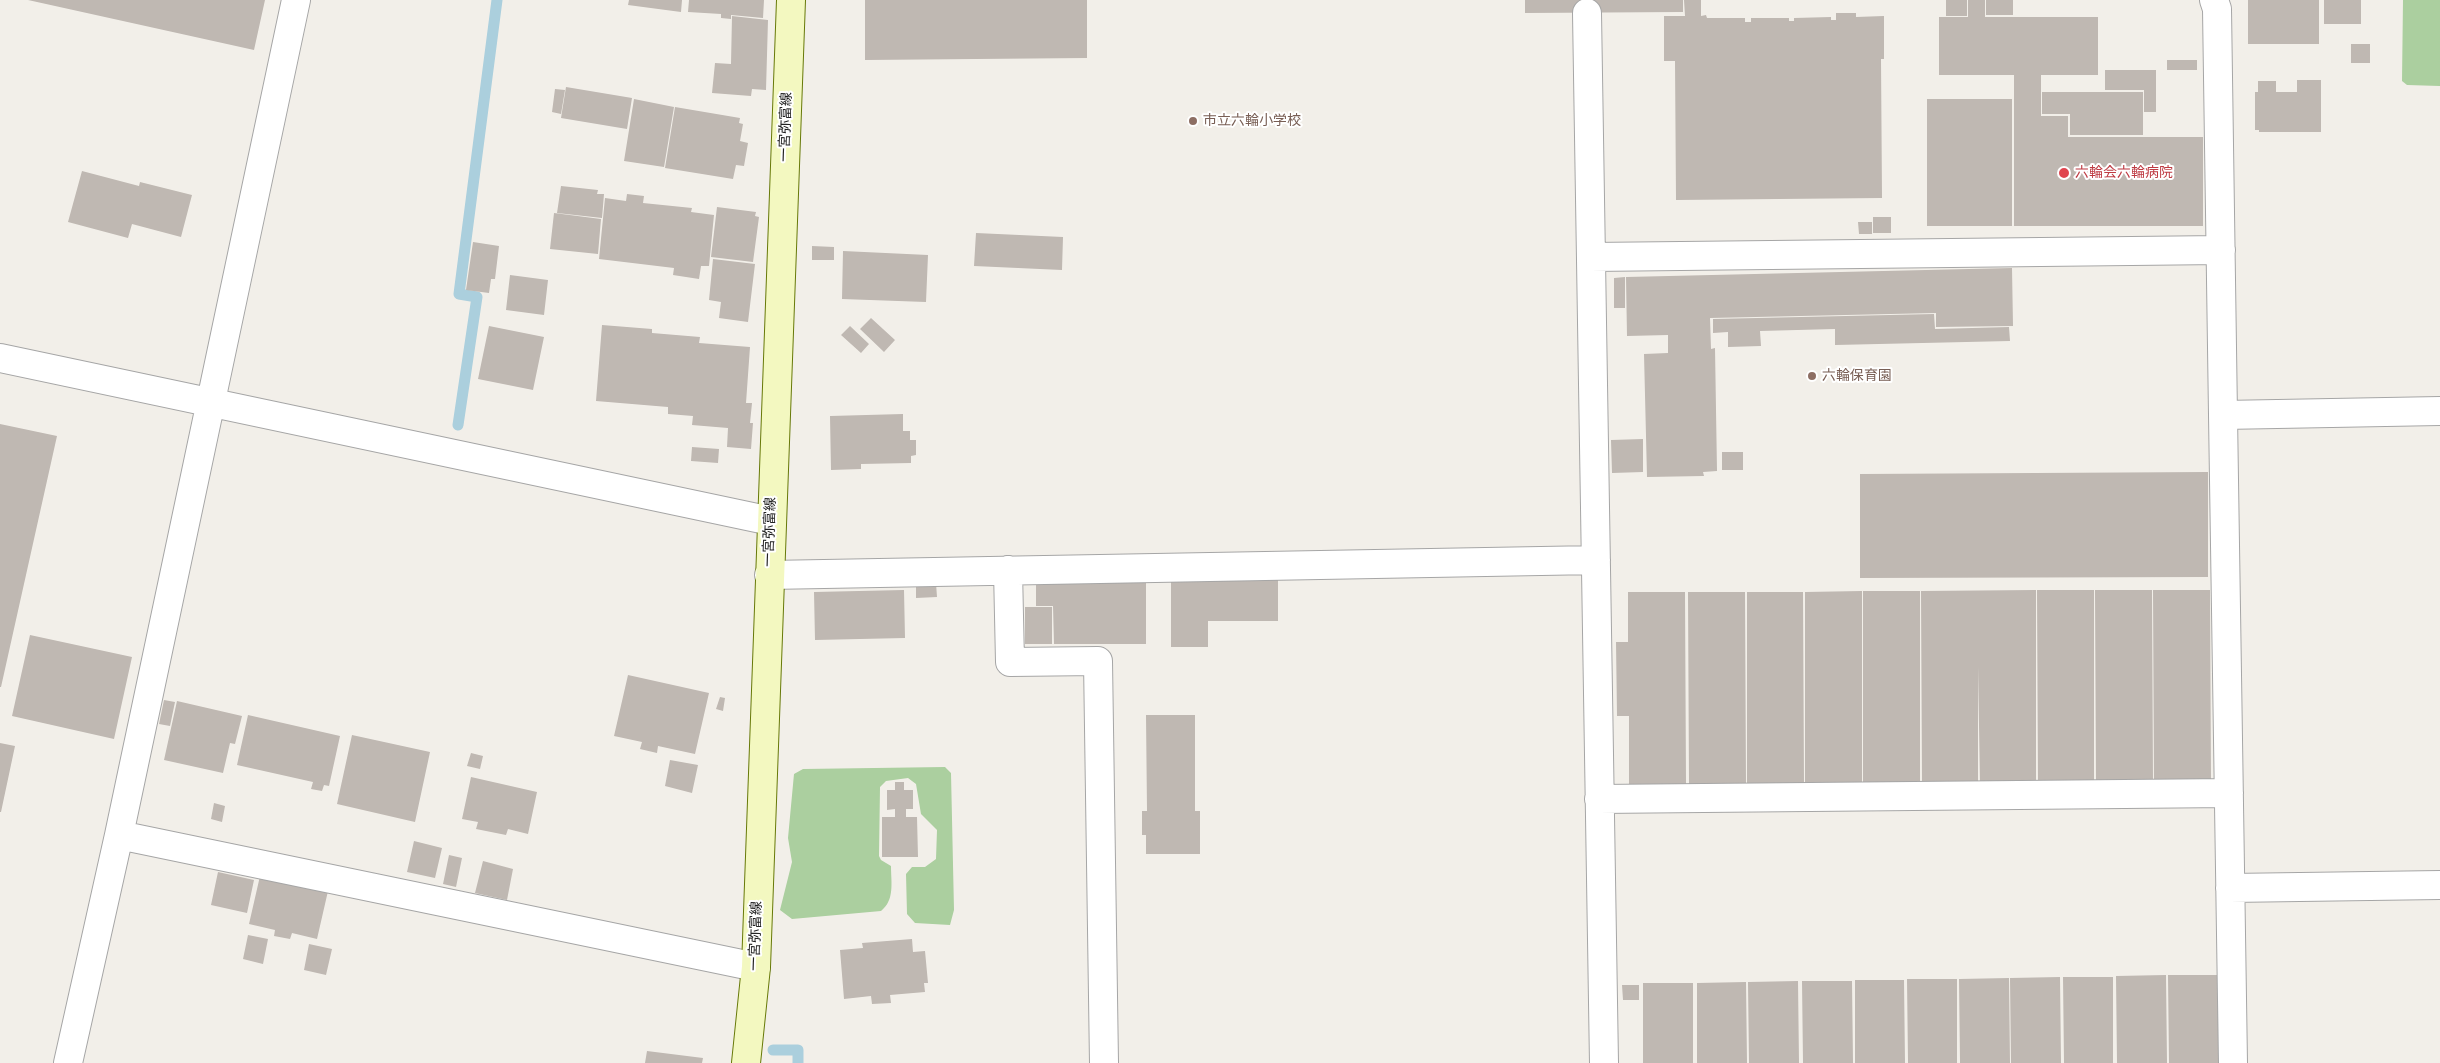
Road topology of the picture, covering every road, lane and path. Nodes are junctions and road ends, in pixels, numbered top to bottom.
1 (296, 0) edge
2 (791, 0) edge
3 (2214, 0) edge
4 (1587, 12) dead end
5 (2221, 250) junction
6 (1591, 257) junction
7 (0, 358) edge
8 (211, 402) junction
9 (2440, 411) edge
10 (2223, 415) junction
11 (771, 521) junction
12 (1596, 560) junction
13 (1008, 570) junction
14 (769, 575) junction
15 (2229, 792) junction
16 (1599, 799) junction
17 (119, 835) junction
18 (2440, 885) edge
19 (2230, 888) junction
20 (756, 967) junction
21 (68, 1063) edge
22 (746, 1063) edge
23 (1104, 1063) edge
24 (1604, 1063) edge
25 (2233, 1063) edge

1 - 8 street
2 - 11 main road, 一宮弥富線
3 - 5 street
4 - 6 street
5 - 6 street
5 - 10 street
6 - 12 street
7 - 8 street
8 - 11 street
8 - 17 street
9 - 10 street
10 - 15 street
11 - 14 main road, 一宮弥富線
12 - 13 street
12 - 16 street
13 - 14 street
13 - 23 street
14 - 20 main road, 一宮弥富線
15 - 16 street
15 - 19 street
16 - 24 street
17 - 20 street
17 - 21 street
18 - 19 street
19 - 25 street
20 - 22 main road, 一宮弥富線

